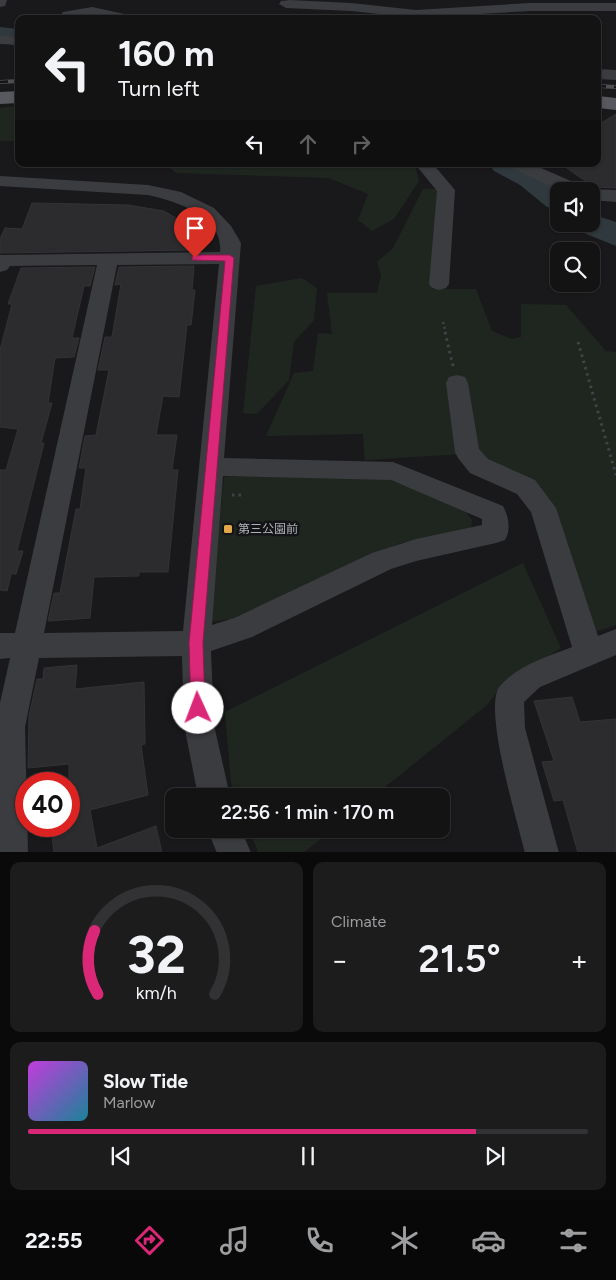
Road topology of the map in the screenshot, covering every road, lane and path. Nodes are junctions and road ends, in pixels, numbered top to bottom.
1 (283, 2) edge
2 (616, 7) edge
3 (68, 15) dead end
4 (110, 15) edge
5 (285, 15) edge
6 (0, 40) edge
7 (15, 41) edge
8 (601, 74) edge
9 (616, 75) edge
10 (15, 97) edge
11 (0, 98) edge
12 (601, 102) edge
13 (616, 104) edge
14 (427, 167) edge
15 (524, 167) edge
16 (0, 182) edge
17 (556, 182) edge
18 (600, 195) edge
19 (616, 196) edge
20 (230, 258) junction
21 (108, 259) junction
22 (1, 262) edge
23 (439, 284) dead end
24 (443, 322) dead end
25 (578, 342) dead end
26 (457, 383) joint
27 (212, 467) junction
28 (616, 475) edge
29 (196, 643) junction
30 (14, 646) edge
31 (603, 648) edge
32 (212, 788) edge
33 (228, 838) edge
34 (11, 852) edge
35 (234, 852) edge
36 (542, 852) edge

1 - 2 street
1 - 5 street
3 - 4 street
6 - 7 street
8 - 9 street
10 - 11 main road
12 - 13 main road
14 - 23 street
15 - 17 street
16 - 20 street
18 - 19 street
20 - 21 street
20 - 27 street
21 - 22 street
21 - 30 street
24 - 26 path
25 - 28 path
26 - 31 street
27 - 29 street
27 - 29 street
29 - 30 street
29 - 32 street
30 - 34 street
31 - 36 street
33 - 35 street

